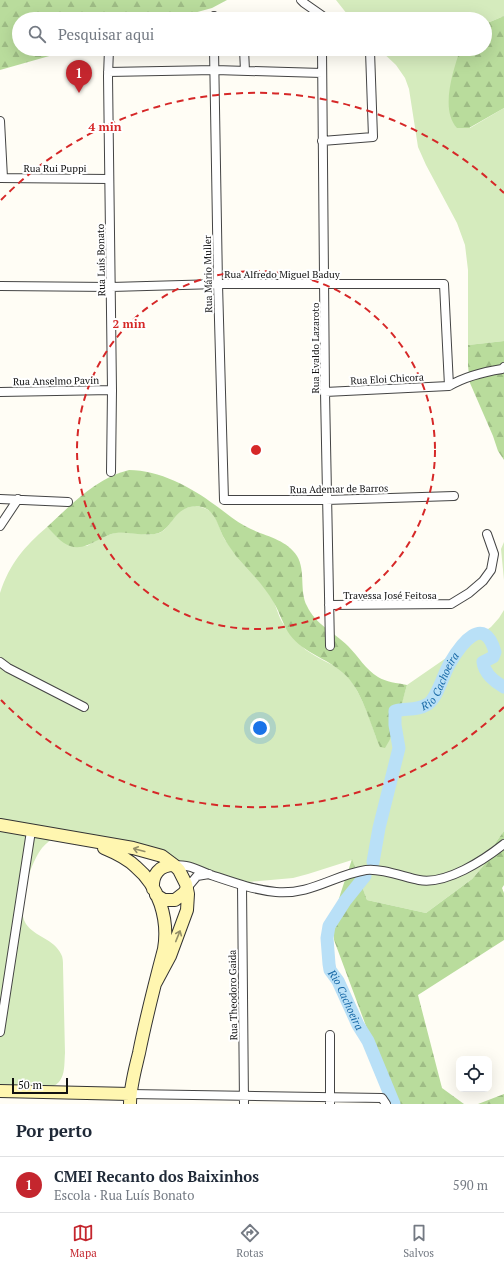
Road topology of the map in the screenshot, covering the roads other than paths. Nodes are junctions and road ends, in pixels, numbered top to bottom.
1 (301, 0) edge
2 (315, 12) edge
3 (109, 56) edge
4 (214, 56) edge
5 (244, 56) edge
6 (322, 56) edge
7 (369, 56) edge
8 (215, 70) junction
9 (245, 71) junction
10 (108, 72) junction
11 (322, 73) junction
12 (0, 121) edge
13 (322, 141) junction
14 (1, 178) edge
15 (109, 179) junction
16 (218, 284) junction
17 (325, 284) junction
18 (0, 286) edge
19 (111, 287) junction
20 (504, 367) edge
21 (450, 386) junction
22 (112, 390) junction
23 (0, 392) edge
24 (325, 392) junction
25 (111, 472) dead end
26 (454, 496) dead end
27 (0, 499) edge
28 (18, 499) junction
29 (224, 500) joint
30 (326, 500) junction
31 (68, 502) dead end
32 (0, 526) edge
33 (487, 534) dead end
34 (329, 605) junction
35 (330, 646) dead end
36 (0, 662) edge
37 (84, 707) dead end
38 (0, 825) edge
39 (32, 831) junction
40 (90, 842) junction
41 (504, 844) edge
42 (174, 865) junction
43 (210, 874) junction
44 (242, 885) junction
45 (187, 888) junction
46 (154, 892) junction
47 (155, 984) junction
48 (0, 1032) edge
49 (330, 1035) dead end
50 (0, 1091) edge
51 (130, 1099) edge
52 (244, 1100) edge
53 (330, 1101) edge
54 (384, 1101) edge

1 - 2 street
3 - 10 street, Rua Luís Bonato
4 - 8 street, Rua Mário Muller
5 - 9 street
6 - 11 street, Rua Evaldo Lazaroto
7 - 13 street
8 - 9 street
8 - 10 street
8 - 16 street, Rua Mário Muller
9 - 11 street
10 - 15 street, Rua Luís Bonato
11 - 13 street, Rua Evaldo Lazaroto
12 - 14 street
13 - 17 street, Rua Evaldo Lazaroto
14 - 15 street, Rua Rui Puppi
15 - 19 street, Rua Luís Bonato
16 - 17 street, Rua Alfredo Miguel Baduy
16 - 19 street, Rua Alfredo Miguel Baduy
16 - 29 street, Rua Mário Muller
17 - 21 street, Rua Alfredo Miguel Baduy
17 - 24 street, Rua Evaldo Lazaroto
18 - 19 street, Rua Alfredo Miguel Baduy
19 - 22 street, Rua Luís Bonato
20 - 21 street
21 - 24 street, Rua Eloi Chicora
22 - 23 street, Rua Anselmo Pavin
22 - 25 street, Rua Luís Bonato
24 - 30 street, Rua Evaldo Lazaroto
26 - 30 street, Rua Ademar de Barros
27 - 28 street
28 - 31 street
28 - 32 street
29 - 30 street, Rua Ademar de Barros
30 - 34 street, Rua Evaldo Lazaroto
33 - 34 street, Travessa José Feitosa
34 - 35 street, Rua Evaldo Lazaroto
36 - 37 street
38 - 39 main road
39 - 40 main road
39 - 48 street
42 -> 40 main road
40 - 46 main road
41 - 44 street
42 - 43 street
42 - 45 main road
42 - 46 main road
43 - 44 street
43 - 45 street
44 - 52 street, Rua Theodoro Gaida
45 - 46 main road
47 -> 45 main road
46 - 47 main road
47 - 51 main road
49 - 53 street
50 - 51 main road
51 - 52 street
52 - 53 street
53 - 54 street

